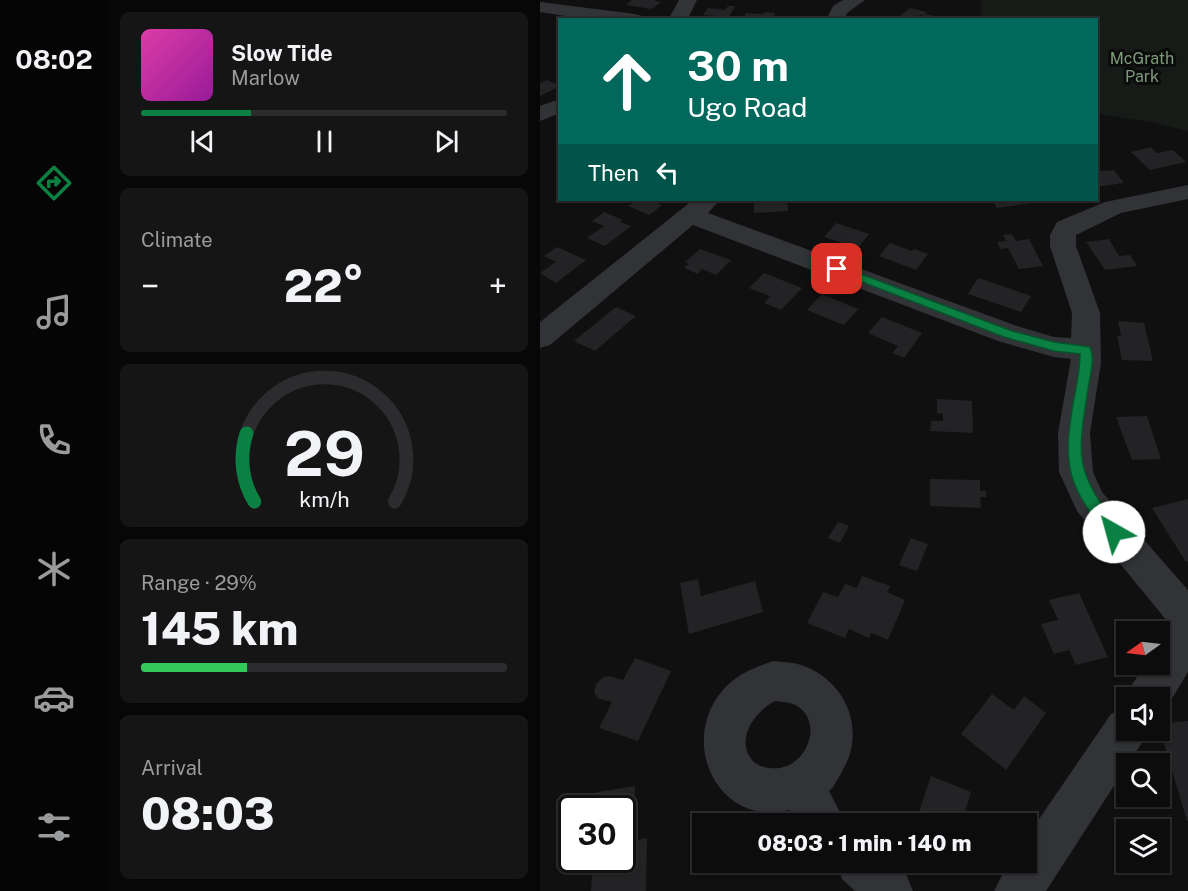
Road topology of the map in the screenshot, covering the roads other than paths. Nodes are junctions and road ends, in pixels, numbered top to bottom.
1 (688, 0) edge
2 (856, 0) edge
3 (540, 7) edge
4 (620, 18) edge
5 (678, 18) edge
6 (836, 18) edge
7 (558, 106) edge
8 (540, 114) edge
9 (1188, 192) edge
10 (699, 207) edge
11 (540, 338) edge
12 (1086, 350) junction
13 (1188, 618) edge
14 (1188, 638) edge
15 (1155, 687) edge
16 (1118, 741) edge
17 (801, 785) dead end
18 (817, 813) edge
19 (871, 873) edge
20 (889, 891) edge
21 (1018, 891) edge

1 - 5 street
2 - 6 street
3 - 4 street
7 - 8 street
9 - 12 street
10 - 11 street
10 - 12 street
12 - 13 street
14 - 15 street
16 - 21 street
17 - 18 street
19 - 20 street

